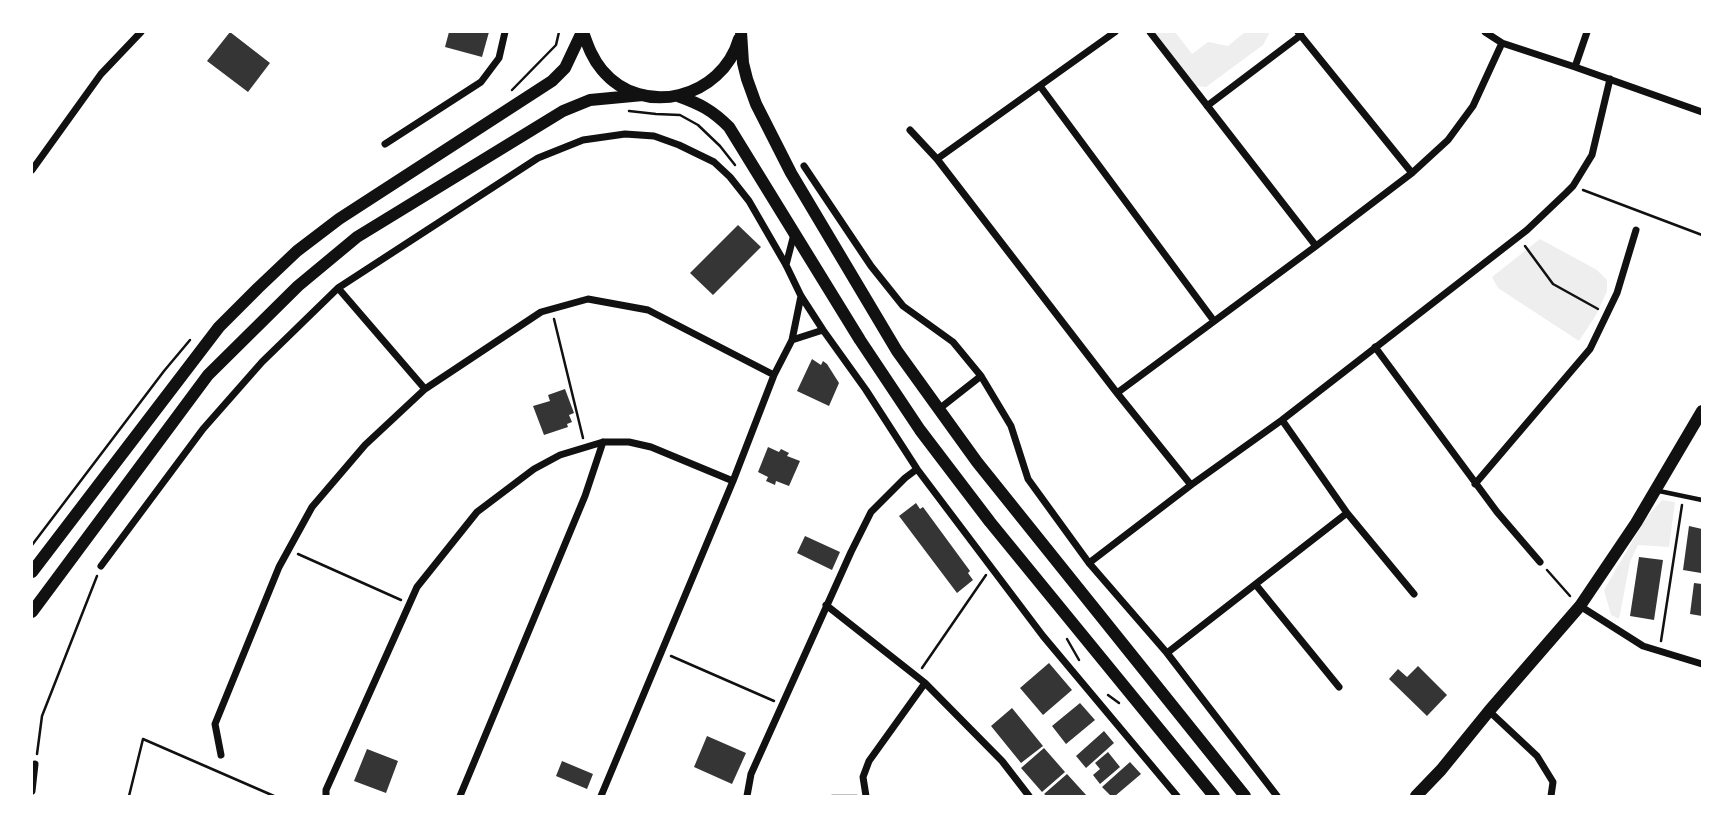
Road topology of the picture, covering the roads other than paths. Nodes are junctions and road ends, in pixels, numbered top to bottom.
1 (141, 32) edge
2 (505, 32) edge
3 (583, 32) edge
4 (741, 32) edge
5 (1115, 32) edge
6 (1150, 32) edge
7 (1485, 32) edge
8 (1587, 32) edge
9 (1300, 33) edge
10 (1502, 43) junction
11 (1575, 67) junction
12 (1610, 79) junction
13 (1040, 86) junction
14 (643, 95) junction
15 (678, 96) junction
16 (1207, 106) junction
17 (1703, 113) edge
18 (910, 130) dead end
19 (385, 144) dead end
20 (937, 159) junction
21 (804, 166) dead end
22 (32, 170) edge
23 (1412, 173) junction
24 (1636, 230) dead end
25 (794, 234) junction
26 (1316, 246) junction
27 (786, 265) junction
28 (338, 288) junction
29 (801, 296) junction
30 (1214, 321) junction
31 (823, 330) junction
32 (792, 340) junction
33 (1375, 347) junction
34 (774, 375) junction
35 (981, 376) junction
36 (425, 389) junction
37 (1118, 393) junction
38 (939, 409) junction
39 (1703, 411) edge
40 (1282, 420) junction
41 (603, 442) junction
42 (916, 468) junction
43 (733, 481) junction
44 (1475, 484) junction
45 (1191, 485) junction
46 (1654, 490) junction
47 (1703, 500) edge
48 (1347, 513) junction
49 (1540, 562) road end
50 (1089, 564) junction
51 (101, 566) road end
52 (32, 572) edge
53 (1256, 584) junction
54 (1414, 594) dead end
55 (826, 605) junction
56 (1580, 606) junction
57 (32, 612) edge
58 (1167, 653) junction
59 (1703, 664) edge
60 (925, 683) junction
61 (1339, 687) dead end
62 (1489, 711) junction
63 (221, 755) dead end
64 (35, 764) road end
65 (32, 790) edge
66 (326, 796) edge
67 (460, 796) edge
68 (601, 796) edge
69 (747, 796) edge
70 (866, 796) edge
71 (1029, 796) edge
72 (1177, 796) edge
73 (1214, 796) edge
74 (1245, 796) edge
75 (1277, 796) edge
76 (1416, 796) edge
77 (1551, 796) edge

1 - 22 street
2 - 19 street
3 - 14 main road
3 - 52 main road
4 - 15 main road
4 - 38 main road
5 - 13 street
6 - 16 street
7 - 10 street
8 - 11 street
9 - 16 street
9 - 23 street
10 - 11 street
10 - 23 street
11 - 12 street
12 - 17 street
12 - 33 street
13 - 20 street
13 - 30 street
14 - 15 main road
14 - 57 main road
15 - 25 main road
16 - 26 street
18 - 20 street
20 - 37 street
21 - 35 street
23 - 26 street
24 - 44 street
25 - 27 street
25 - 73 main road
26 - 30 street
27 - 28 street
27 - 29 street
28 - 36 street
28 - 51 street
29 - 31 street
29 - 32 street
30 - 37 street
31 - 32 street
31 - 42 street
32 - 34 street
33 - 40 street
33 - 44 street
34 - 36 street
34 - 43 street
35 - 38 street
35 - 50 street
36 - 63 street
37 - 45 street
38 - 74 main road
39 - 46 main road
40 - 45 street
40 - 48 street
41 - 43 street
41 - 66 street
41 - 67 street
42 - 55 street
42 - 72 street
43 - 68 street
44 - 49 street
45 - 50 street
46 - 47 lane
46 - 56 main road
48 - 53 street
48 - 54 street
50 - 58 street
53 - 58 street
53 - 61 street
55 - 60 street
55 - 69 street
56 - 59 street
56 - 62 main road
58 - 75 street
60 - 70 street
60 - 71 street
62 - 76 main road
62 - 77 street
64 - 65 street

